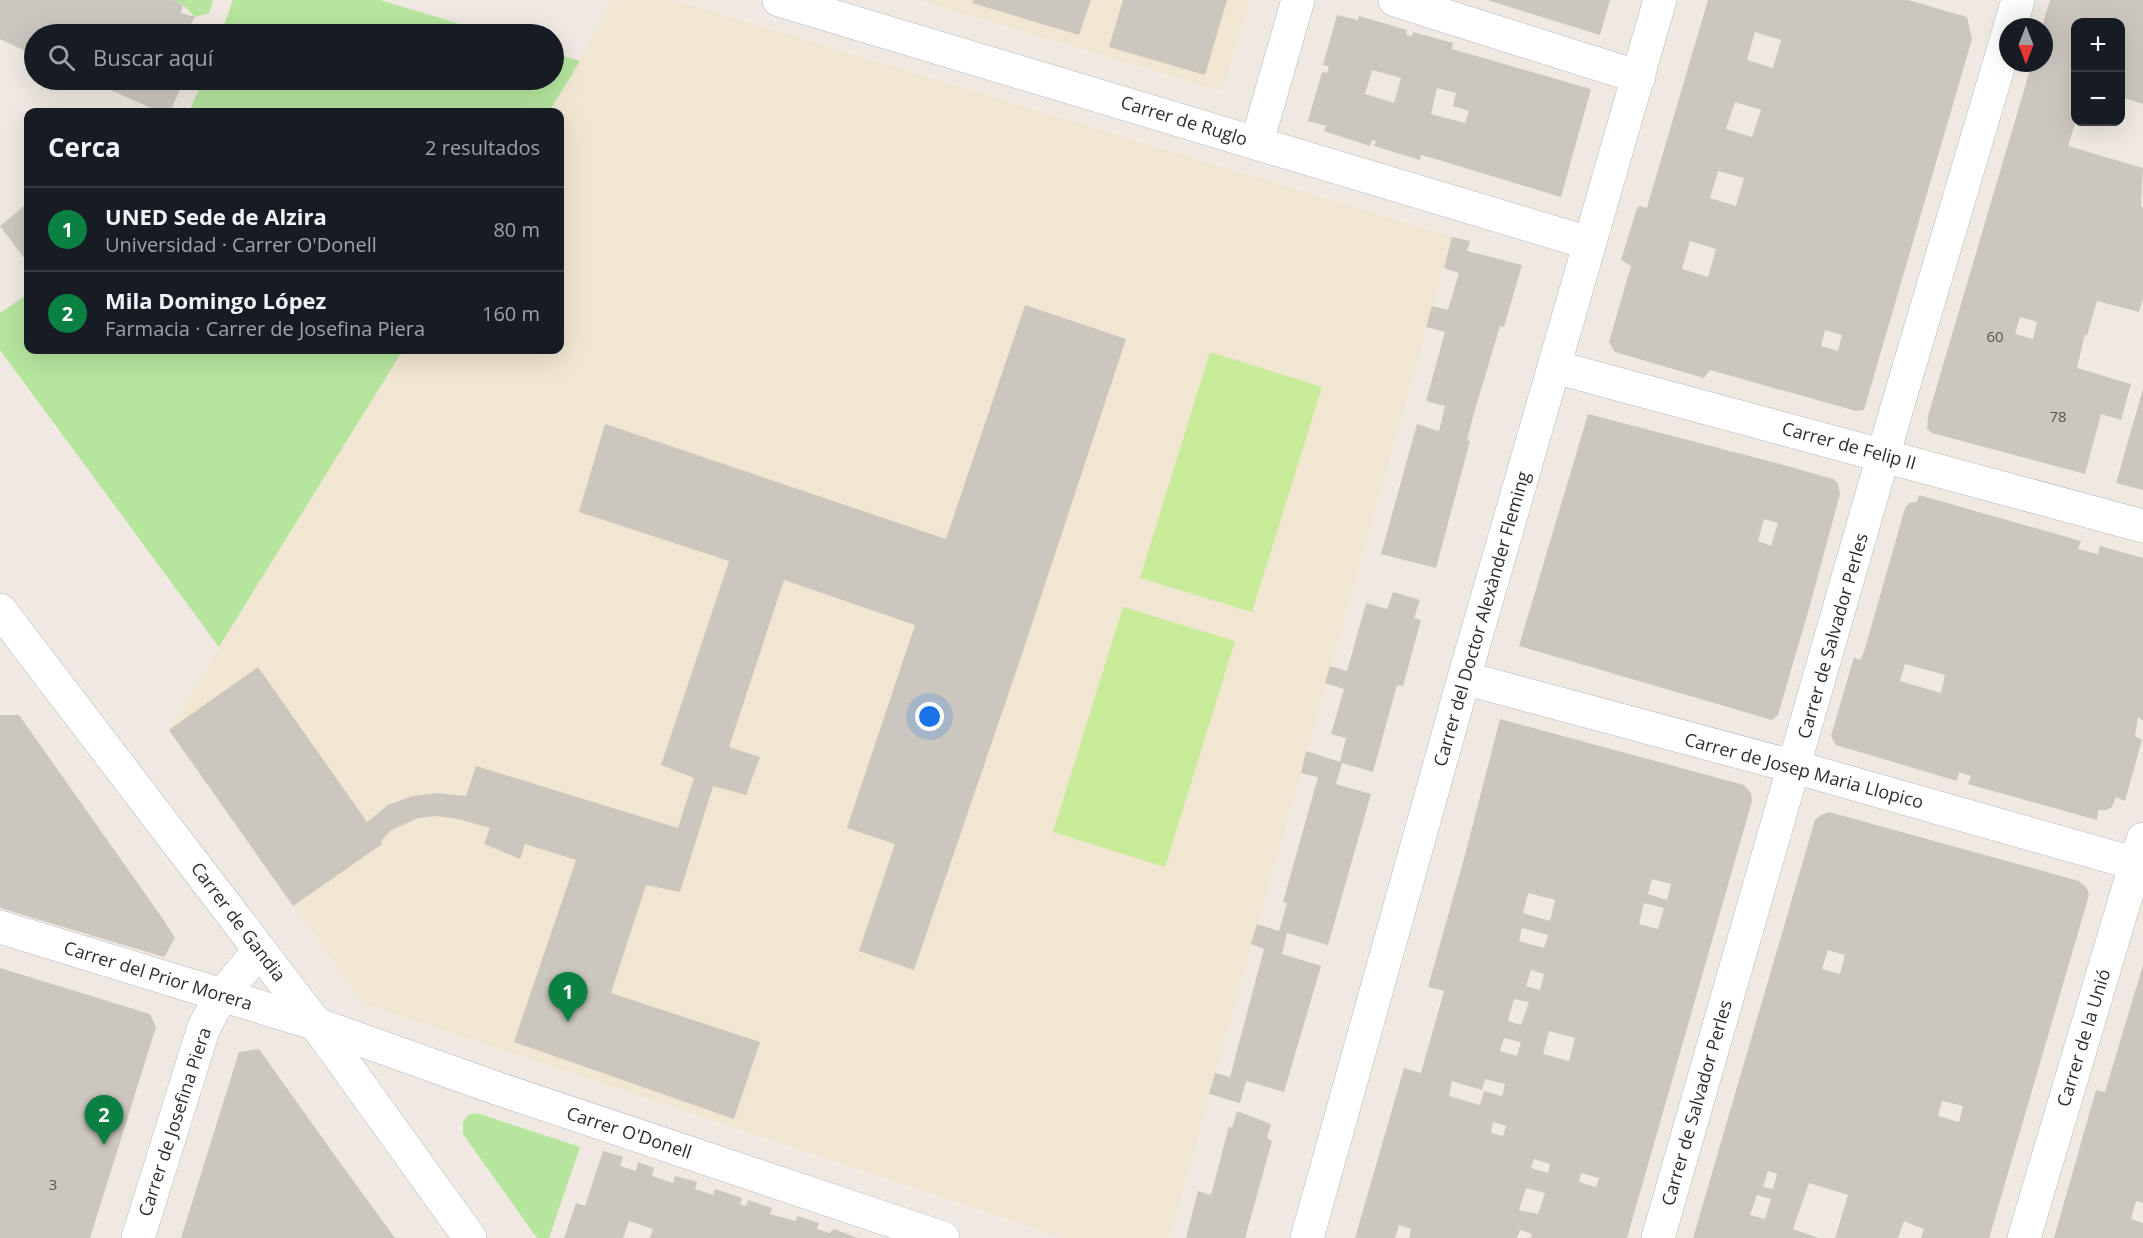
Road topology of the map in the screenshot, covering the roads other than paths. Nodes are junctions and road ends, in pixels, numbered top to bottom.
1 (781, 0) edge
2 (1298, 0) edge
3 (1395, 0) edge
4 (1660, 0) edge
5 (2009, 13) edge
6 (1639, 77) junction
7 (1257, 142) junction
8 (1589, 243) junction
9 (1555, 367) junction
10 (1885, 455) junction
11 (2143, 526) edge
12 (0, 610) edge
13 (1464, 678) junction
14 (1795, 767) junction
15 (2140, 856) edge
16 (0, 927) edge
17 (260, 950) junction
18 (222, 995) junction
19 (316, 1024) junction
20 (138, 1238) edge
21 (470, 1238) edge
22 (942, 1238) edge
23 (1307, 1238) edge
24 (1658, 1238) edge
25 (2025, 1238) edge

1 - 7 street, Carrer de Ruglo
2 - 7 street
3 - 6 street
4 - 6 street, Carrer del Doctor Alexànder Fleming
5 - 10 street, Carrer de Salvador Perles
6 - 8 street, Carrer del Doctor Alexànder Fleming
7 - 8 street, Carrer de Ruglo
8 - 9 street, Carrer del Doctor Alexànder Fleming
9 - 10 street, Carrer de Felip II
9 - 13 street, Carrer del Doctor Alexànder Fleming
10 - 11 street, Carrer de Felip II
10 - 14 street, Carrer de Salvador Perles
12 - 17 street, Carrer de Gandia
13 - 14 street, Carrer de Josep Maria Llopico
13 - 23 street, Carrer del Doctor Alexànder Fleming
14 - 15 street, Carrer de Josep Maria Llopico
14 - 24 street, Carrer de Salvador Perles
15 - 25 street, Carrer de la Unió
16 - 18 street, Carrer del Prior Morera
17 - 18 street, Carrer de Josefina Piera
17 - 19 street, Carrer de Gandia
18 - 19 street, Carrer del Prior Morera
18 - 20 street, Carrer de Josefina Piera
19 - 21 street, Carrer de Gandia
19 - 22 street, Carrer O'Donell

